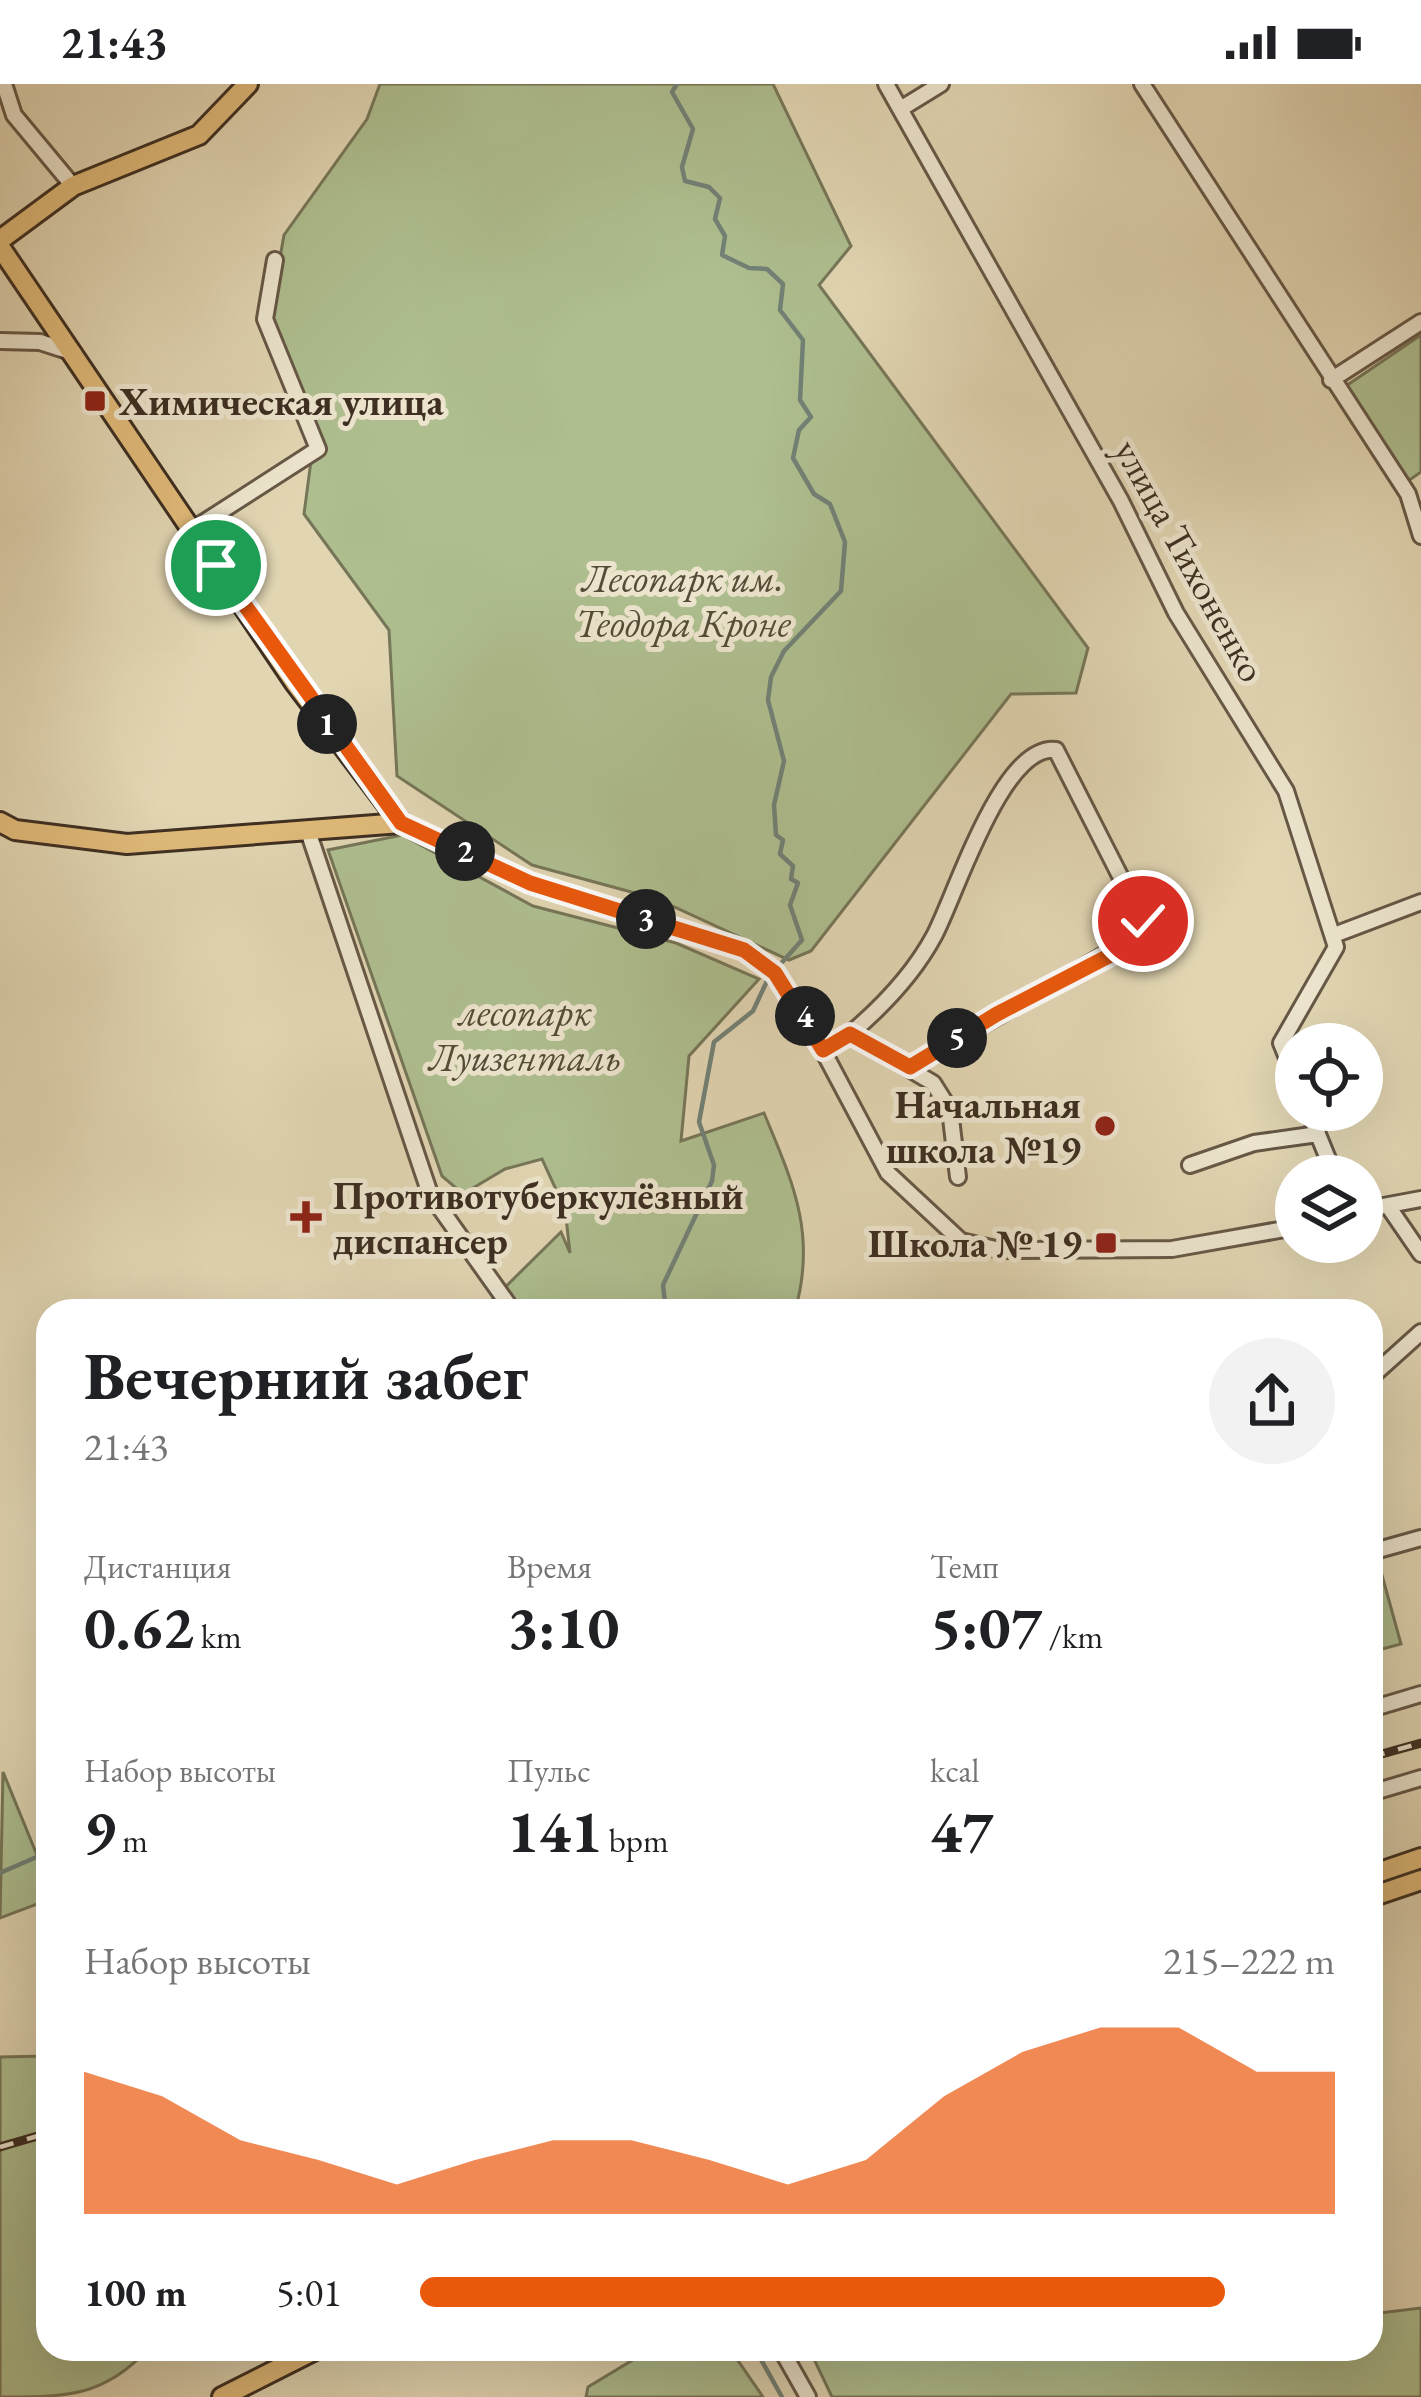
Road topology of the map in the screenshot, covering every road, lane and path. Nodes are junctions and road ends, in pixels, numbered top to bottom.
1 (4, 84) edge
2 (248, 84) edge
3 (886, 84) edge
4 (941, 84) edge
5 (1142, 84) edge
6 (902, 108) junction
7 (73, 186) junction
8 (0, 243) edge
9 (275, 260) dead end
10 (1421, 322) edge
11 (0, 341) edge
12 (74, 353) junction
13 (1330, 380) junction
14 (1421, 480) edge
15 (1408, 494) junction
16 (192, 530) junction
17 (1421, 536) edge
18 (0, 822) edge
19 (401, 823) junction
20 (308, 831) junction
21 (1421, 902) edge
22 (1334, 935) junction
23 (1292, 1023) edge
24 (850, 1034) junction
25 (823, 1050) junction
26 (910, 1067) junction
27 (1317, 1131) edge
28 (1318, 1134) junction
29 (1326, 1155) edge
30 (1190, 1165) dead end
31 (958, 1177) dead end
32 (1421, 1199) edge
33 (1388, 1206) junction
34 (1383, 1207) edge
35 (1275, 1231) edge
36 (1421, 1254) edge
37 (503, 1299) edge
38 (1421, 1332) edge
39 (1383, 1366) edge
40 (1421, 1538) edge
41 (1383, 1549) edge
42 (1421, 1694) edge
43 (1383, 1705) edge
44 (1421, 1778) edge
45 (1383, 1789) edge
46 (1421, 1858) edge
47 (1383, 1871) edge
48 (1421, 1880) edge
49 (1383, 1893) edge
50 (293, 2361) edge
51 (788, 2361) edge
52 (222, 2397) edge
53 (808, 2397) edge

1 - 7 street
2 - 7 main road
3 - 6 street, улица Тихоненко
4 - 6 street
5 - 13 street
6 - 22 street, улица Тихоненко
7 - 8 main road
8 - 12 main road
9 - 16 street
10 - 13 street
11 - 12 street
12 - 16 main road
13 - 15 street
14 - 15 street
15 - 17 street
16 - 19 main road
18 - 20 main road
19 - 20 main road
19 - 25 street
20 - 37 street
21 - 22 street
22 - 23 street
24 - 25 street
24 - 26 street
24 - 26 street
25 - 35 street
26 - 31 street
27 - 28 street
28 - 29 street
28 - 30 street
32 - 33 street
33 - 34 street
33 - 36 street
38 - 39 street
40 - 41 street
42 - 43 street
44 - 45 street
46 - 47 main road
48 - 49 main road
50 - 52 main road
51 - 53 street

